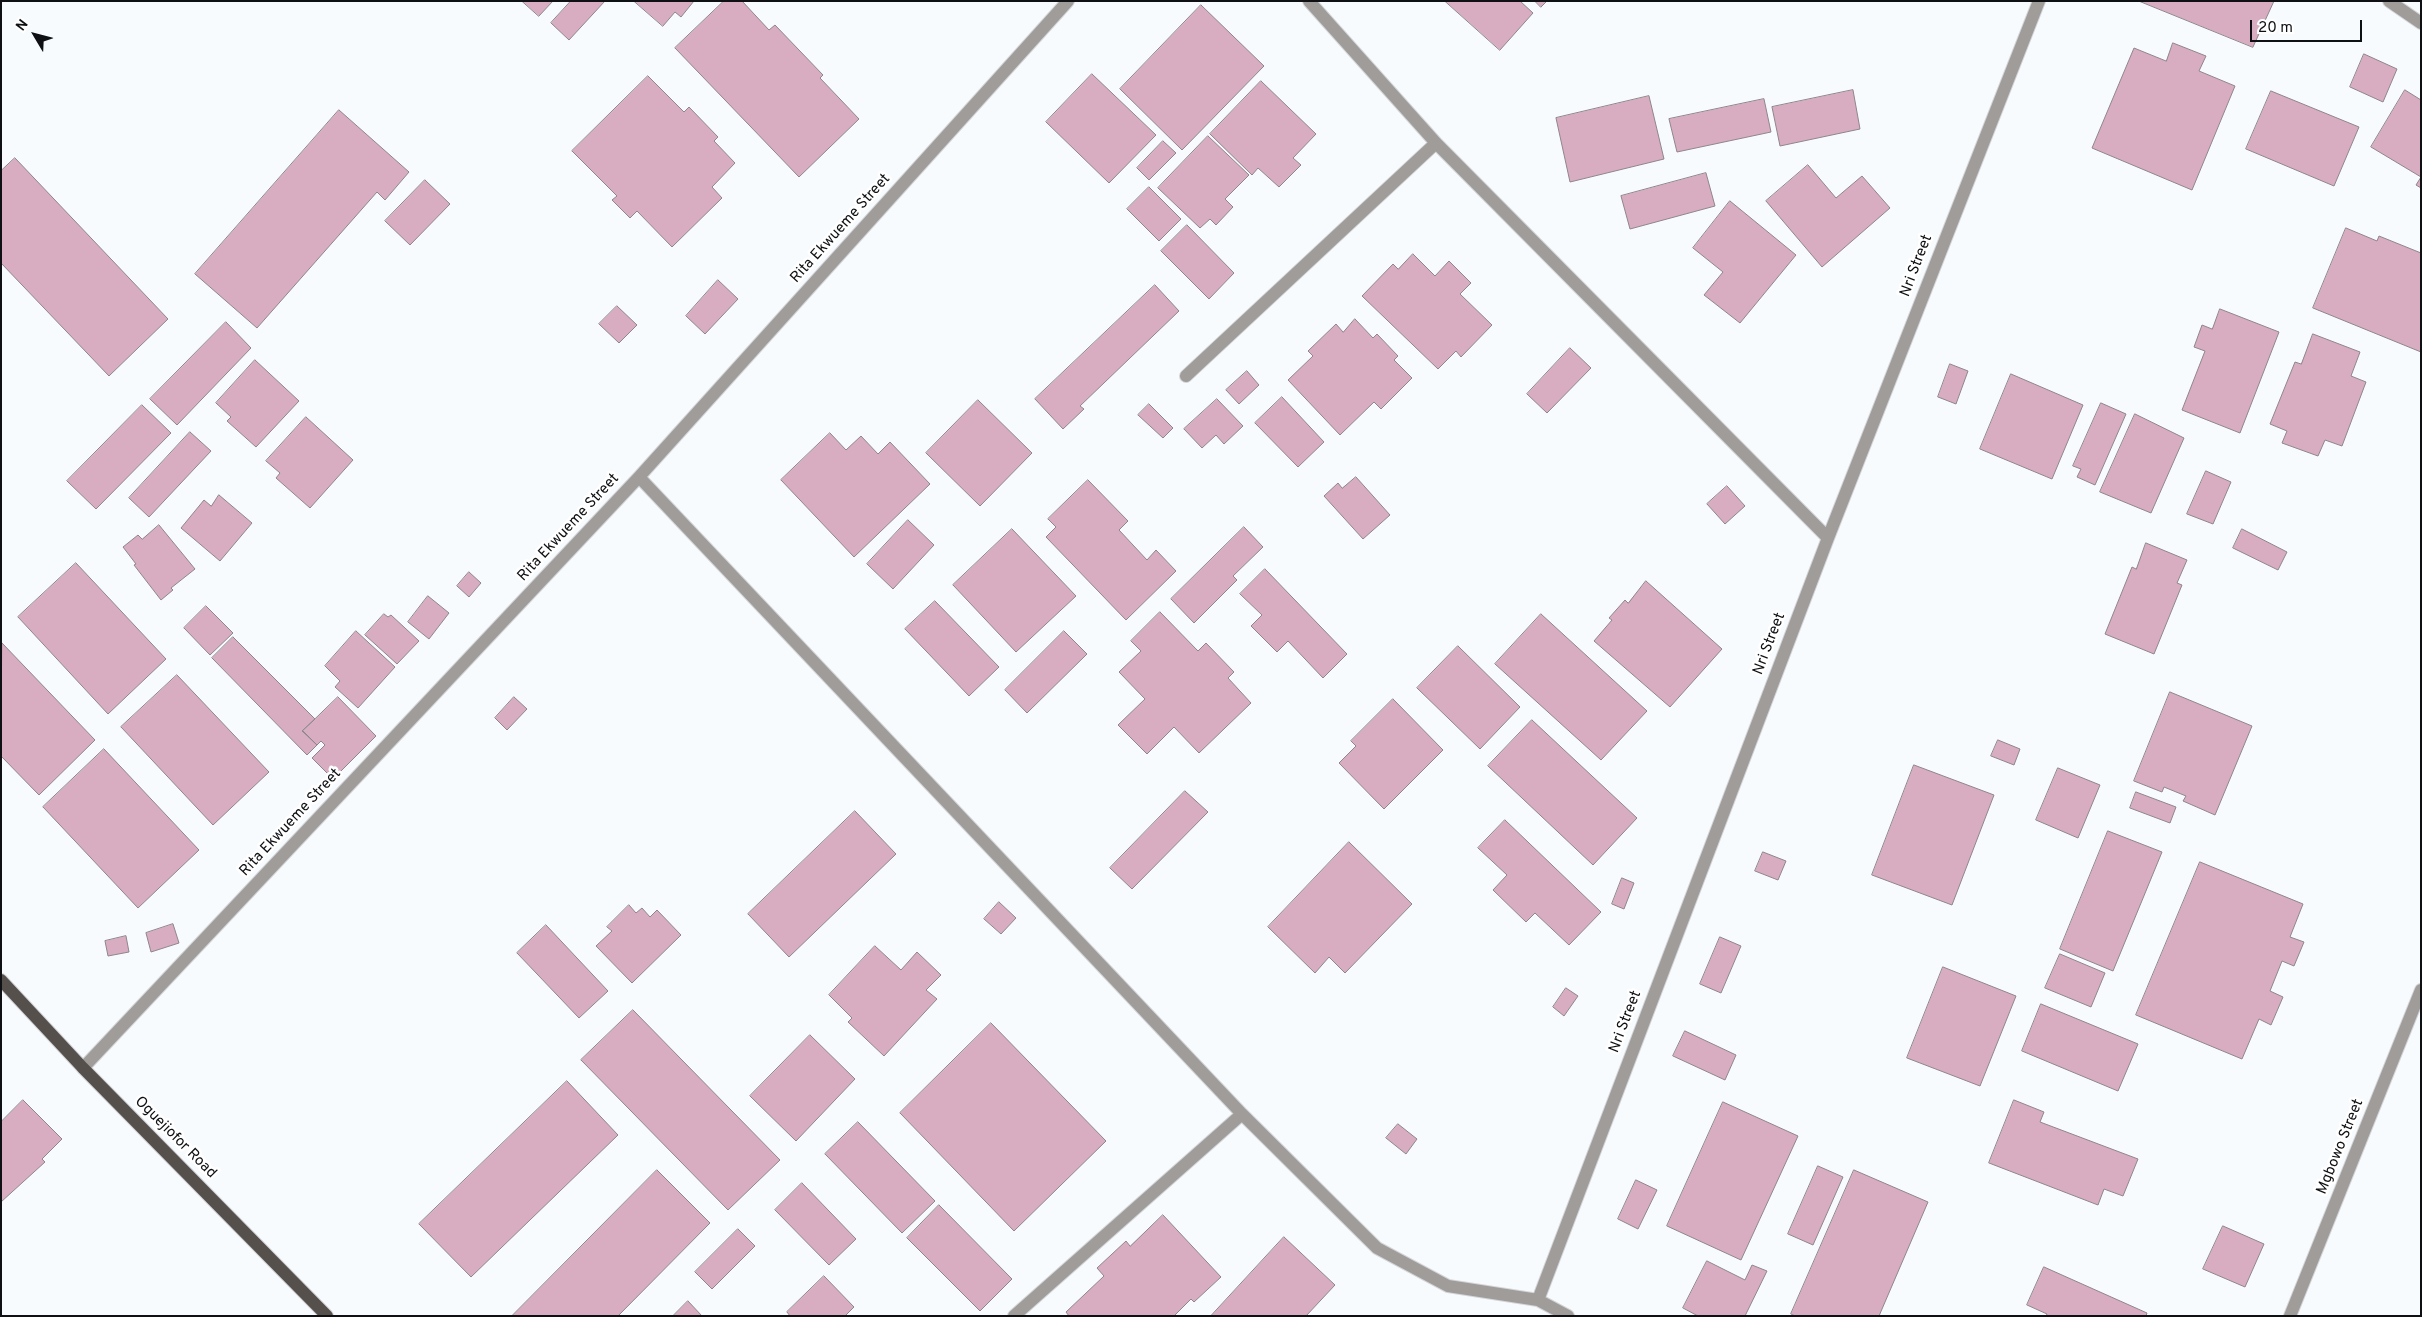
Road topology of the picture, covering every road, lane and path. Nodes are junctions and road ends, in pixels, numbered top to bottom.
1 (1068, 1) edge
2 (1309, 1) edge
3 (2039, 1) edge
4 (2389, 1) edge
5 (2421, 24) edge
6 (1436, 143) junction
7 (1186, 376) dead end
8 (639, 477) junction
9 (1828, 538) junction
10 (1, 980) edge
11 (2421, 990) edge
12 (83, 1068) junction
13 (1242, 1114) junction
14 (1538, 1300) junction
15 (327, 1316) edge
16 (1014, 1316) edge
17 (1568, 1316) edge
18 (2290, 1316) edge

1 - 8 street, Rita Ekwueme Street
2 - 6 street
3 - 9 street, Nri Street
4 - 5 street
6 - 7 street
6 - 9 street
8 - 12 street, Rita Ekwueme Street
8 - 13 street
9 - 14 street, Nri Street
10 - 12 main road, Oguejiofor Road
11 - 18 street, Mgbowo Street
12 - 15 main road, Oguejiofor Road
13 - 14 street
13 - 16 street
14 - 17 street

